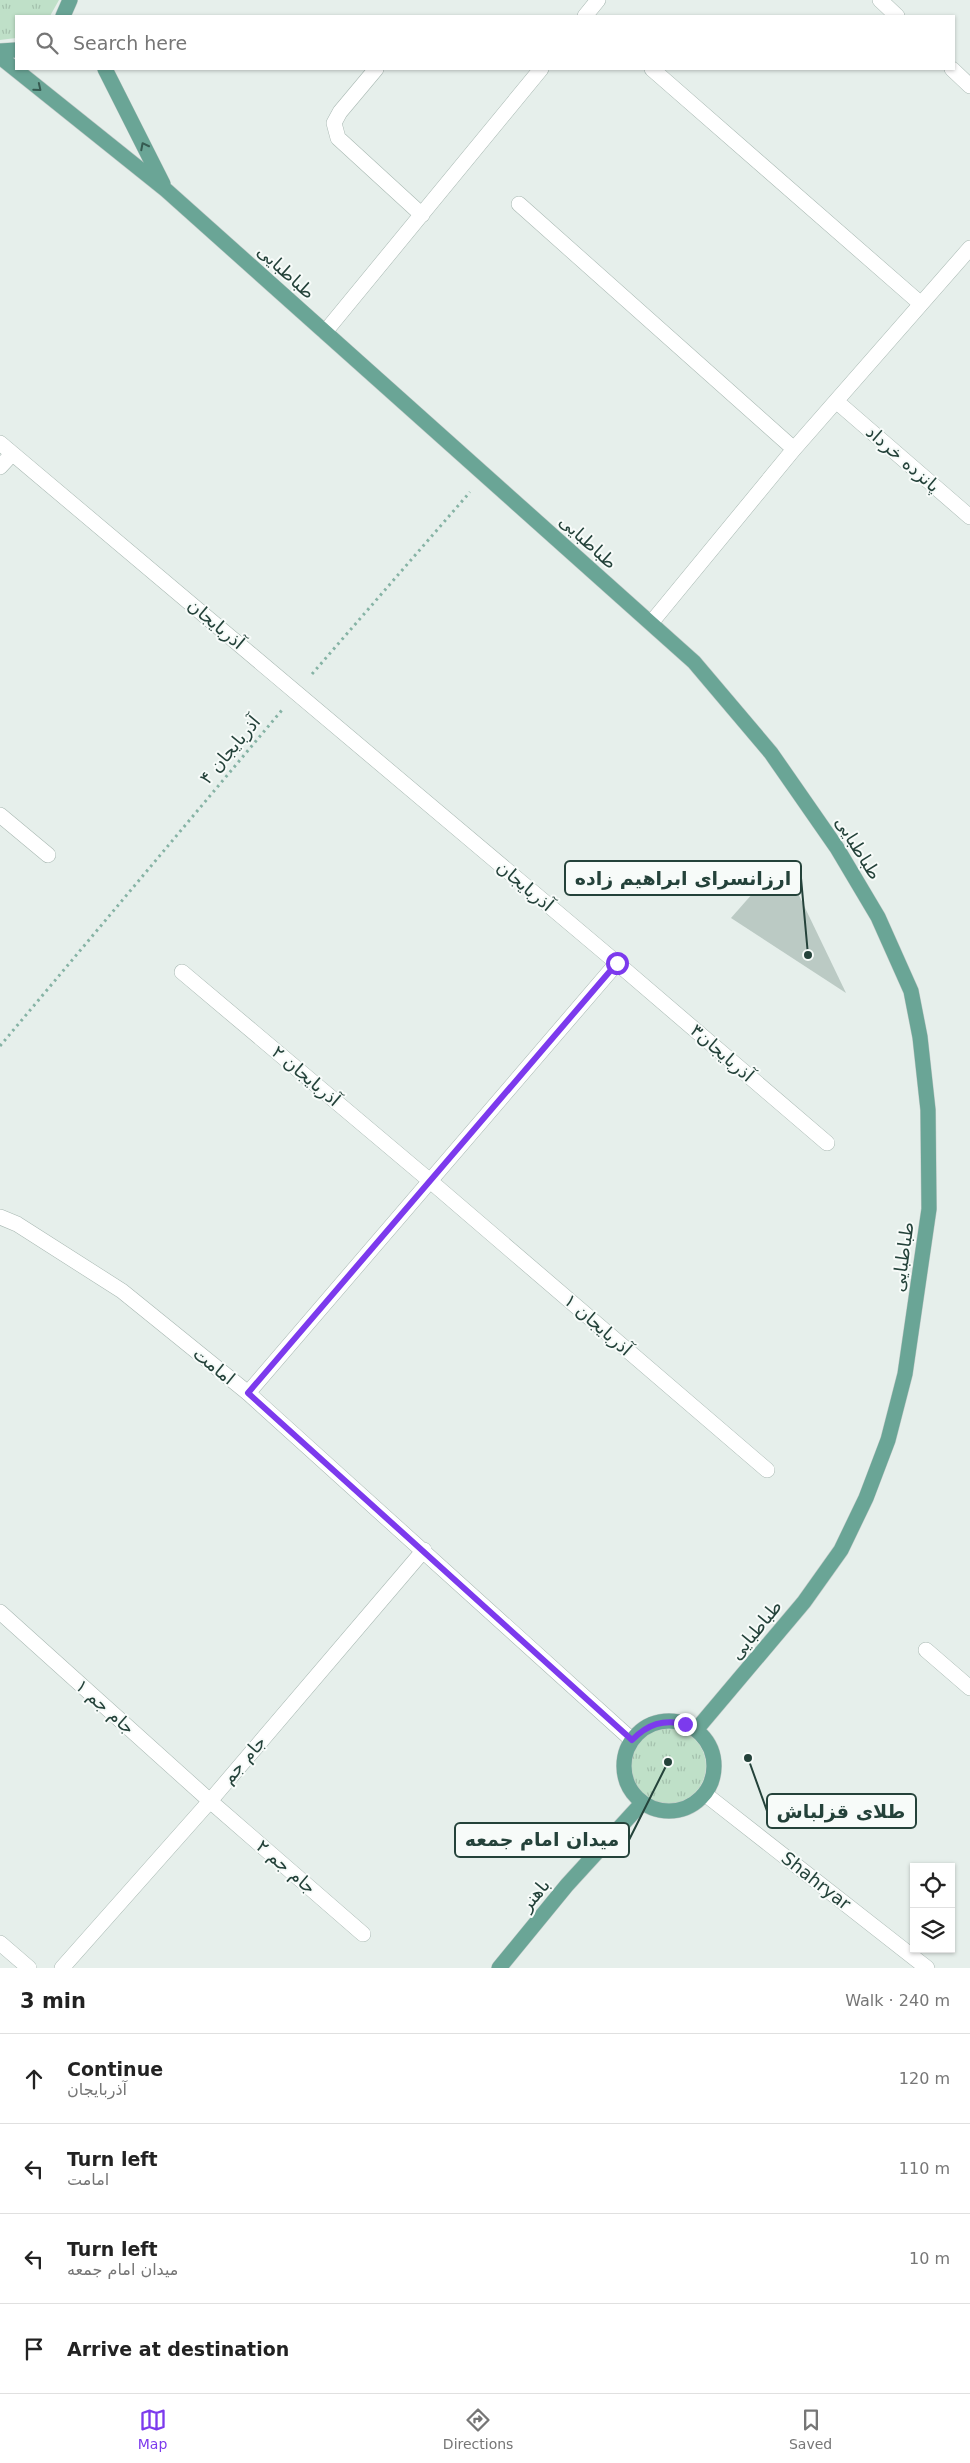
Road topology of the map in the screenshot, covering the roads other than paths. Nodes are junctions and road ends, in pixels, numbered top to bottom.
1 (598, 0) edge
2 (880, 0) edge
3 (70, 1) edge
4 (63, 15) edge
5 (77, 15) edge
6 (586, 15) edge
7 (896, 15) edge
8 (15, 50) edge
9 (0, 51) edge
10 (0, 57) edge
11 (15, 69) edge
12 (16, 70) edge
13 (105, 70) edge
14 (375, 70) edge
15 (541, 70) edge
16 (653, 70) edge
17 (953, 70) edge
18 (970, 86) edge
19 (166, 190) junction
20 (519, 204) dead end
21 (422, 214) junction
22 (969, 250) edge
23 (921, 304) junction
24 (325, 332) junction
25 (836, 401) junction
26 (0, 443) edge
27 (794, 449) junction
28 (12, 454) junction
29 (0, 467) edge
30 (970, 516) edge
31 (651, 623) junction
32 (0, 815) edge
33 (48, 855) dead end
34 (617, 963) junction
35 (182, 972) dead end
36 (827, 1143) dead end
37 (429, 1180) junction
38 (0, 1217) edge
39 (248, 1393) junction
40 (767, 1470) dead end
41 (424, 1550) junction
42 (0, 1612) edge
43 (926, 1650) dead end
44 (970, 1688) edge
45 (696, 1730) junction
46 (632, 1740) junction
47 (705, 1794) junction
48 (210, 1801) junction
49 (642, 1803) junction
50 (363, 1934) dead end
51 (0, 1943) edge
52 (28, 1968) edge
53 (62, 1968) edge
54 (499, 1968) edge
55 (927, 1968) edge

1 - 6 street
2 - 7 street
3 - 4 main road
3 - 5 main road
8 - 9 main road
10 -> 11 main road, طباطبایی
12 -> 19 main road, طباطبایی
19 -> 13 main road
14 - 21 street
15 - 21 street
16 - 23 street
17 - 18 street
19 - 24 main road, طباطبایی
20 - 27 street
21 - 24 street
22 - 23 street
23 - 25 street
24 - 31 main road, طباطبایی
25 - 27 street
25 - 30 street, پانزده خرداد
26 - 28 street, آذربایجان
27 - 31 street
28 - 29 street
28 - 34 street, آذربایجان
31 - 45 main road, طباطبایی
32 - 33 street
34 - 36 street, آذربایجان۳
34 - 37 street
35 - 37 street, آذربایجان ۲
37 - 39 street
37 - 40 street, آذربایجان ۱
38 - 39 street, امامت
39 - 41 street, امامت
41 - 46 street, امامت
41 - 48 street, جام جم
42 - 48 street, جام جم ۱
43 - 44 street
45 - 46 main road
45 - 47 main road
46 - 49 main road
47 - 49 main road
47 - 55 street, Shahryar
48 - 50 street, جام جم ۲
48 - 53 street, جام جم
49 - 54 main road, باهنر
51 - 52 street

